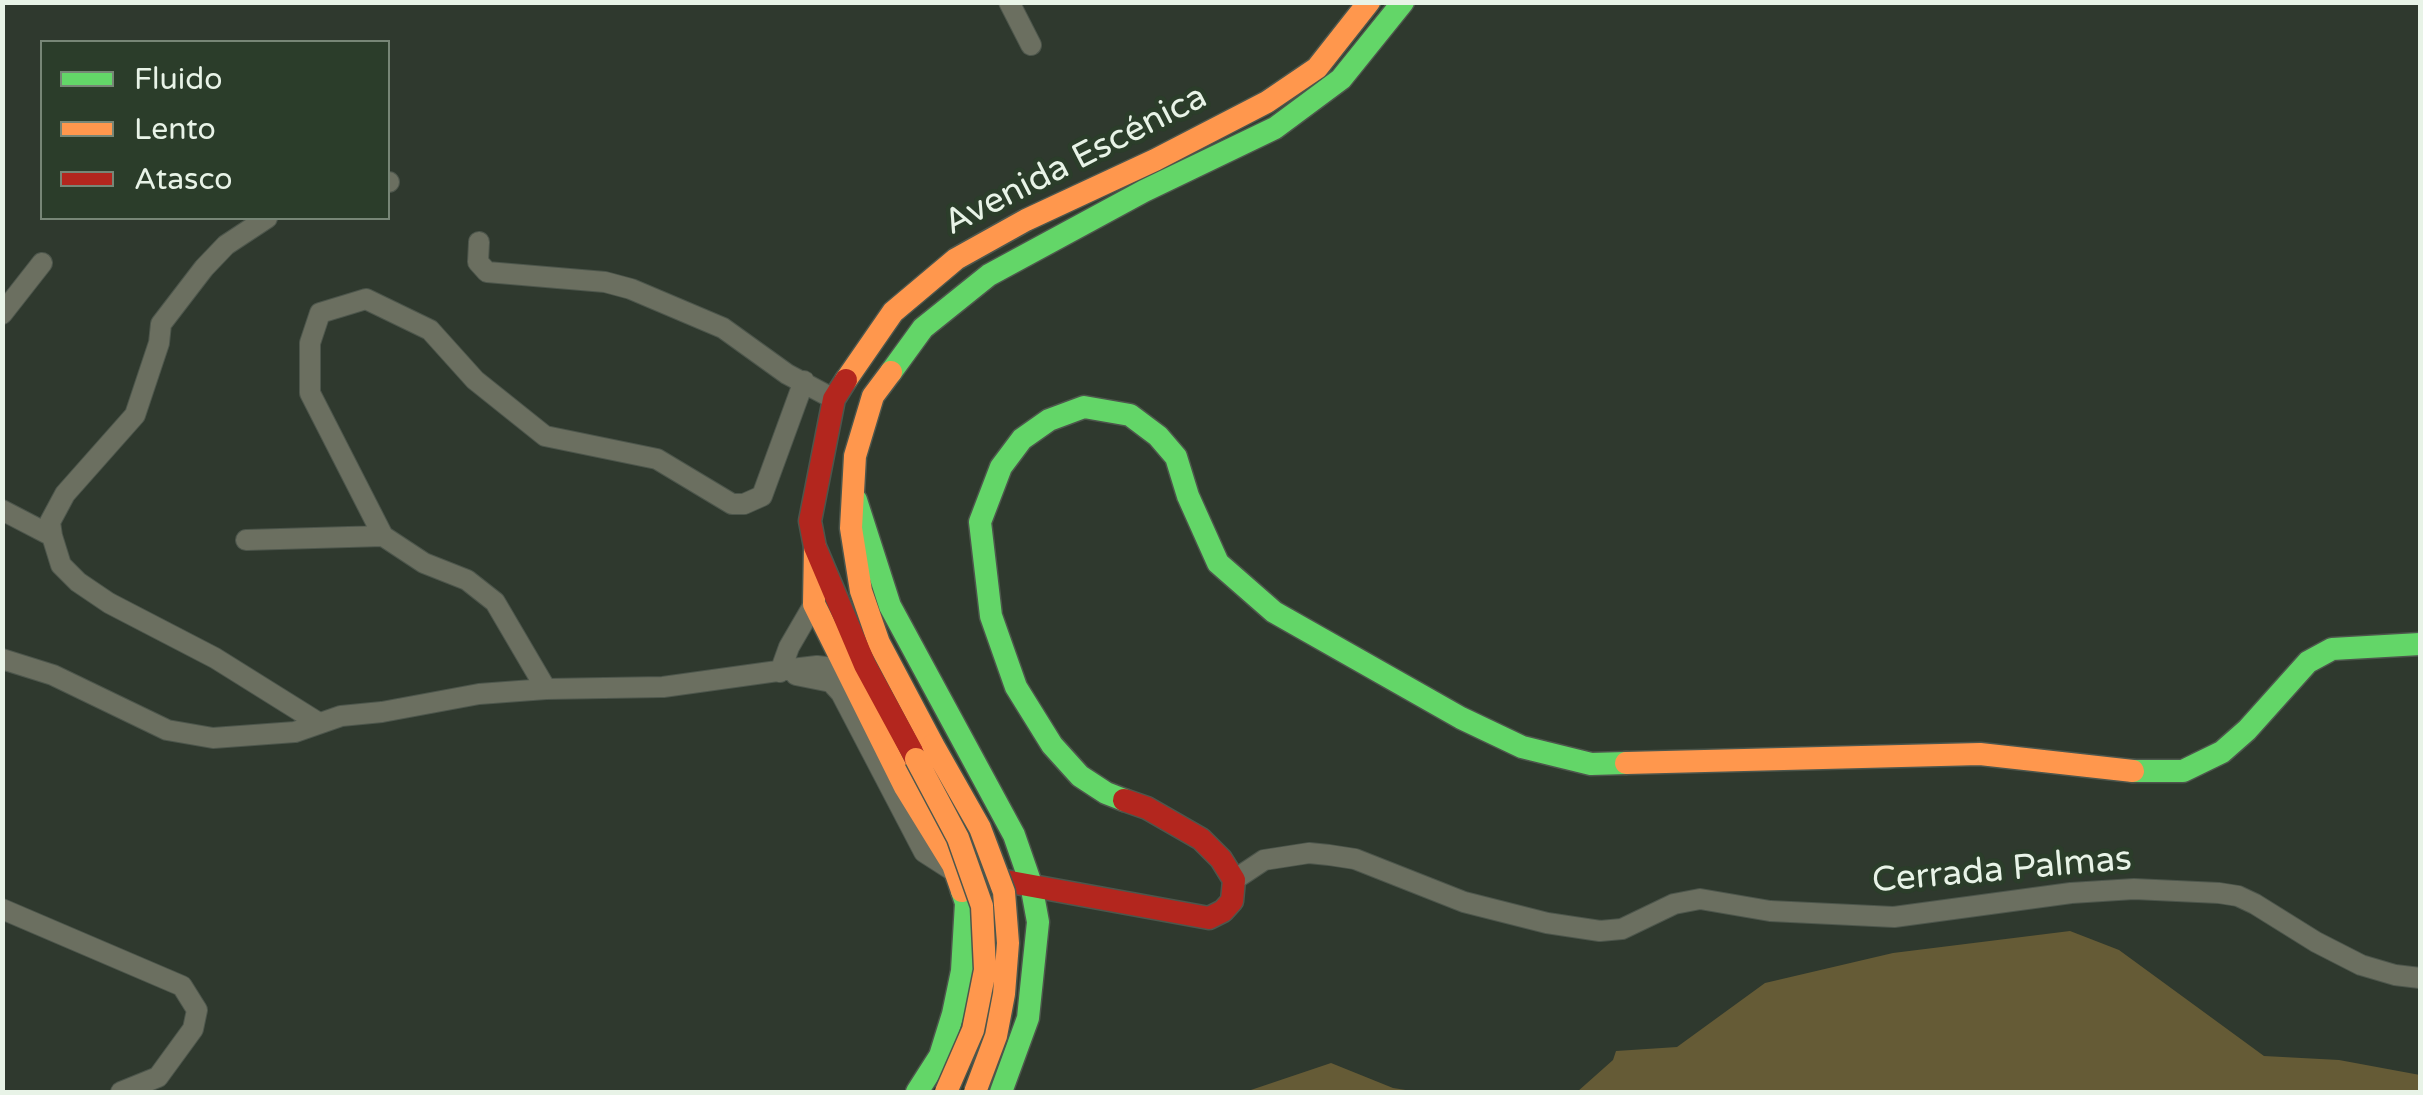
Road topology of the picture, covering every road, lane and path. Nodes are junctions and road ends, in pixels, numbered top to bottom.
1 (1009, 2) edge
2 (1369, 2) edge
3 (1403, 2) edge
4 (1031, 45) dead end
5 (264, 220) edge
6 (479, 242) dead end
7 (42, 263) dead end
8 (2, 314) edge
9 (804, 381) junction
10 (834, 399) junction
11 (854, 494) junction
12 (2, 510) edge
13 (52, 536) junction
14 (382, 536) junction
15 (246, 540) dead end
16 (815, 547) junction
17 (814, 604) junction
18 (2420, 644) edge
19 (2, 659) edge
20 (844, 669) junction
21 (780, 672) junction
22 (546, 688) junction
23 (319, 723) junction
24 (925, 752) junction
25 (957, 872) junction
26 (1234, 880) junction
27 (1031, 884) junction
28 (2, 909) edge
29 (2420, 978) edge
30 (121, 1092) edge
31 (917, 1092) edge
32 (946, 1092) edge
33 (975, 1092) edge
34 (1001, 1092) edge

1 - 4 street
2 - 10 main road, Avenida Escénica
3 - 11 main road
5 - 13 street
6 - 9 street
7 - 8 street
9 - 10 street
9 - 14 street
10 - 16 main road, Avenida Escénica
11 - 24 main road
11 - 27 main road
12 - 13 street
13 - 23 street
14 - 15 street
14 - 22 street
16 - 17 main road, Avenida Escénica
16 - 24 main road
17 - 20 main road
17 - 21 street
18 - 26 main road
19 - 23 street
20 - 21 street
20 - 25 main road
21 - 22 street
21 - 25 street
22 - 23 street
24 - 32 main road, bridge
24 - 33 main road, bridge
25 - 27 main road
25 - 31 main road
26 - 27 main road
26 - 29 street, Cerrada Palmas
27 - 34 main road
28 - 30 street

